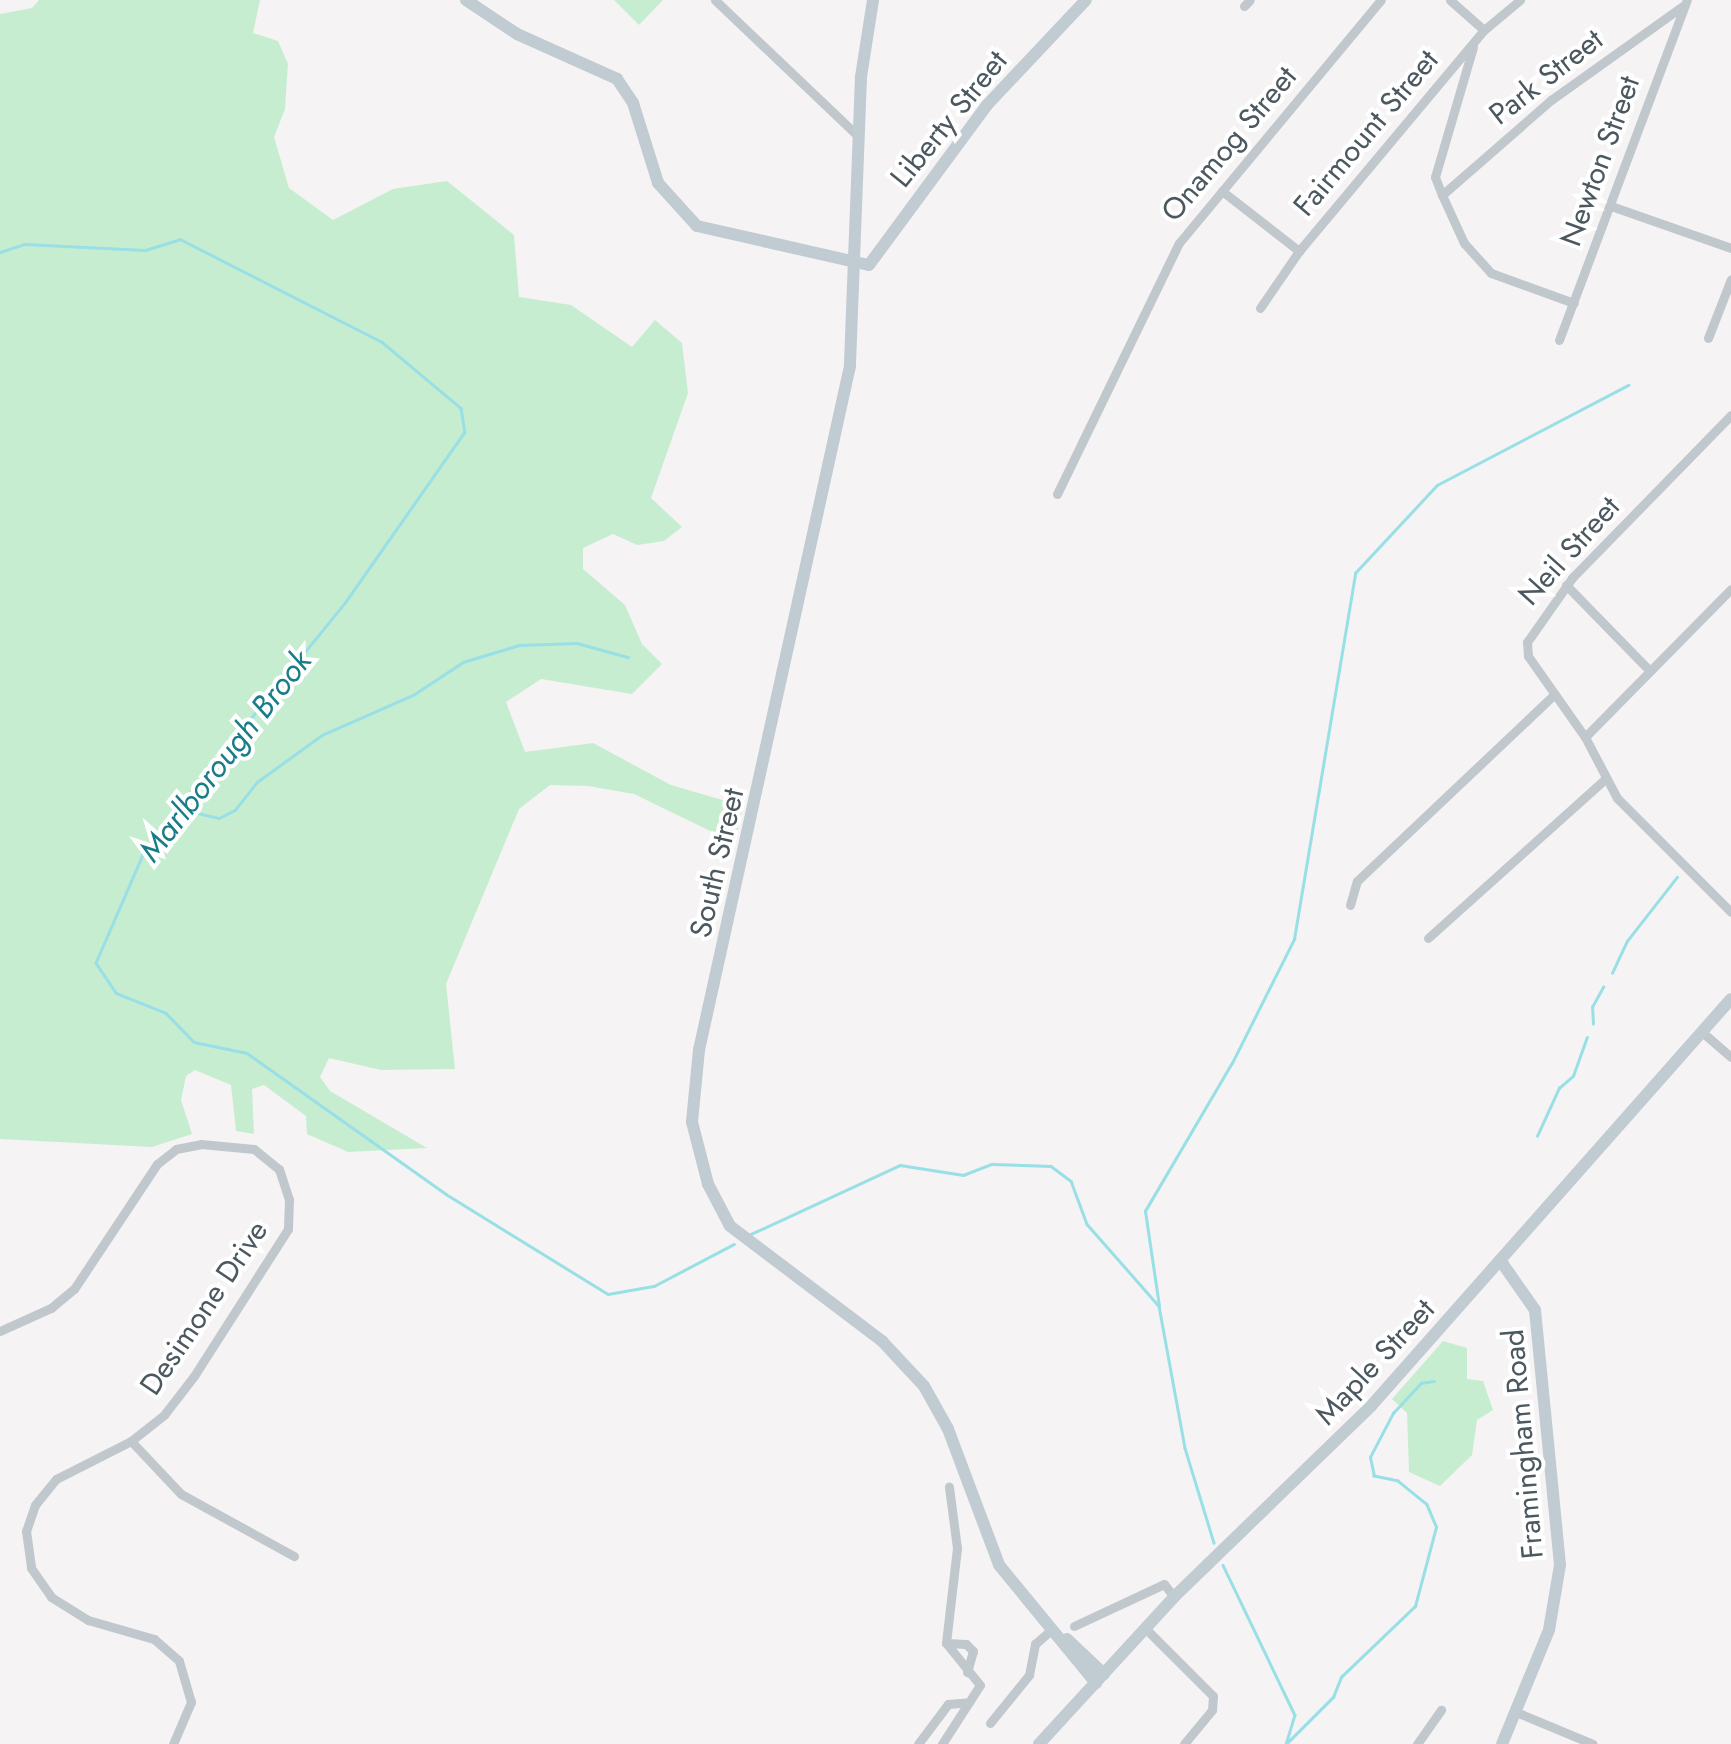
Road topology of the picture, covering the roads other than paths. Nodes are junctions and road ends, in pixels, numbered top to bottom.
1 (466, 0) edge
2 (715, 0) edge
3 (873, 0) edge
4 (1086, 0) edge
5 (1381, 0) edge
6 (1450, 0) edge
7 (1520, 0) edge
8 (1686, 2) edge
9 (1484, 30) junction
10 (1474, 42) junction
11 (860, 138) junction
12 (1222, 191) junction
13 (1442, 195) junction
14 (1611, 206) junction
15 (1731, 248) edge
16 (1299, 251) junction
17 (856, 260) junction
18 (1731, 279) edge
19 (1574, 303) junction
20 (1260, 308) dead end
21 (1708, 338) dead end
22 (1559, 340) dead end
23 (1731, 415) edge
24 (1058, 494) dead end
25 (1566, 585) junction
26 (1731, 589) edge
27 (1650, 671) junction
28 (1554, 695) junction
29 (1585, 738) junction
30 (1604, 780) junction
31 (1350, 905) dead end
32 (1731, 912) edge
33 (1428, 938) dead end
34 (1731, 999) edge
35 (1702, 1032) junction
36 (1731, 1058) edge
37 (1500, 1260) junction
38 (0, 1331) edge
39 (131, 1441) junction
40 (949, 1487) dead end
41 (294, 1556) dead end
42 (1174, 1598) junction
43 (1038, 1615) junction
44 (1074, 1626) dead end
45 (1145, 1628) junction
46 (1051, 1630) junction
47 (946, 1643) junction
48 (1120, 1653) junction
49 (1084, 1661) junction
50 (968, 1672) junction
51 (1100, 1678) junction
52 (969, 1702) junction
53 (1077, 1704) junction
54 (1441, 1710) dead end
55 (1516, 1712) junction
56 (990, 1723) dead end
57 (173, 1744) edge
58 (918, 1744) edge
59 (942, 1744) edge
60 (1039, 1744) edge
61 (1184, 1744) edge
62 (1417, 1744) edge
63 (1502, 1744) edge
64 (1594, 1744) edge

1 - 17 main road
2 - 11 street
3 - 11 main road, South Street
4 - 17 main road, Liberty Street
5 - 12 street, Onamog Street
6 - 9 street
7 - 9 street, Fairmount Street
8 - 13 street, Park Street
8 - 14 street, Newton Street
9 - 10 street, Fairmount Street
10 - 13 street
10 - 16 street, Fairmount Street
11 - 17 main road, South Street
12 - 16 street
12 - 24 street, Onamog Street
13 - 19 street
14 - 15 street
14 - 19 street, Newton Street
16 - 20 street, Fairmount Street
17 - 43 main road, South Street
18 - 21 street
19 - 22 street, Newton Street
23 - 25 street, Neil Street
25 - 27 street
25 - 28 street, Neil Street
26 - 27 street
27 - 29 street
28 - 29 street, Neil Street
28 - 31 street
29 - 30 street, Neil Street
30 - 32 street, Neil Street
30 - 33 street
34 - 35 main road, Maple Street
35 - 36 street
35 - 37 main road, Maple Street
37 - 42 main road, Maple Street
37 - 55 main road, Framingham Road
38 - 39 street, Desimone Drive
39 - 41 street
39 - 57 street, Desimone Drive
40 - 47 street
42 - 44 street
42 - 45 main road, Maple Street
43 - 46 main road, South Street
43 - 49 main road, South Street
45 - 48 main road, Maple Street
45 - 61 street
46 - 49 main road, South Street
46 - 56 street
47 - 50 street
47 - 50 street
48 - 49 main road
48 - 51 main road, Maple Street
49 - 51 main road, South Street
49 - 53 main road
50 - 52 street
51 - 53 main road, Maple Street
52 - 58 street
52 - 59 street
53 - 60 main road, Maple Street
54 - 62 street
55 - 63 main road, Framingham Road
55 - 64 street

